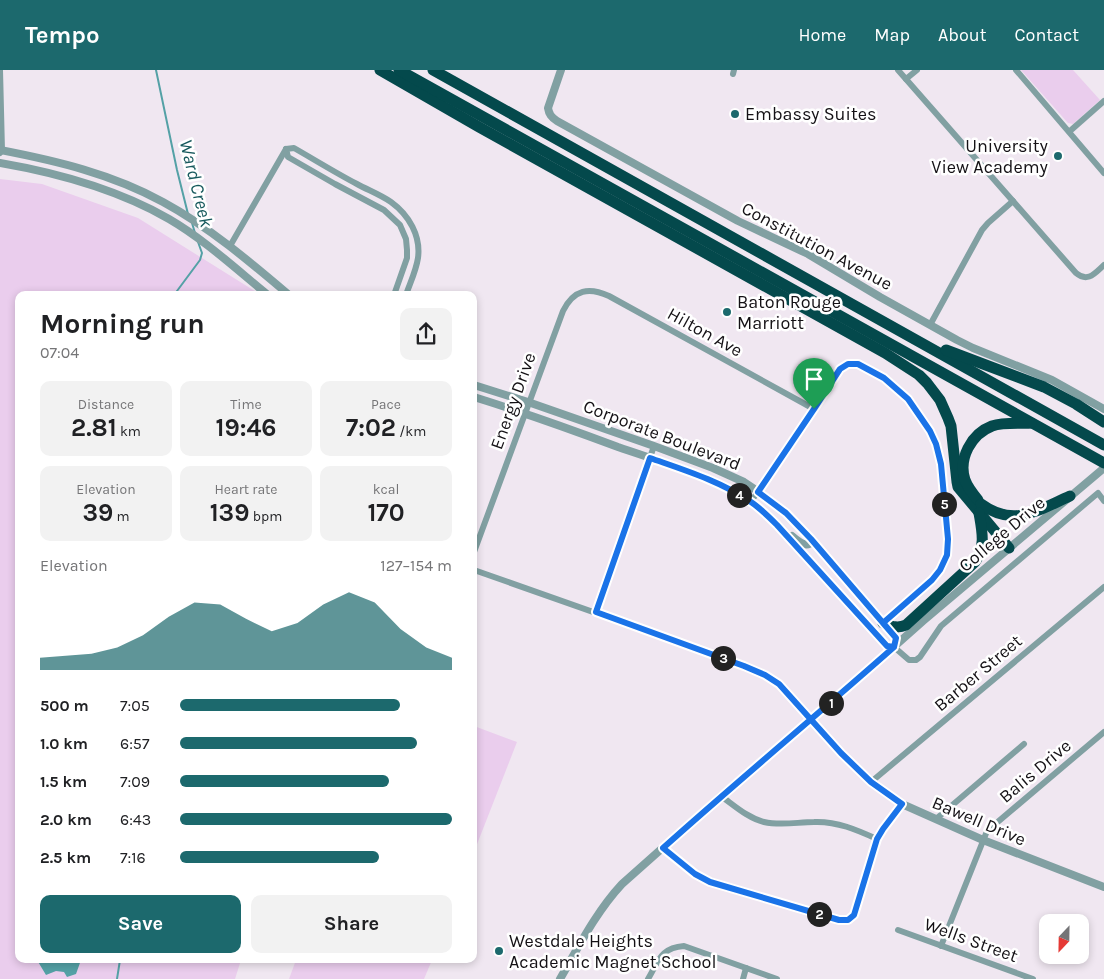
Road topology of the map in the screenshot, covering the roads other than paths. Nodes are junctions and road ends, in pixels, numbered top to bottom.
1 (0, 70) edge
2 (380, 70) edge
3 (399, 70) edge
4 (433, 70) edge
5 (561, 70) edge
6 (898, 70) edge
7 (917, 70) edge
8 (1016, 70) edge
9 (906, 79) junction
10 (1104, 101) edge
11 (1070, 131) junction
12 (286, 149) junction
13 (1, 151) edge
14 (0, 163) edge
15 (1104, 172) edge
16 (340, 175) junction
17 (335, 184) junction
18 (1013, 201) junction
19 (394, 204) junction
20 (387, 213) junction
21 (417, 245) junction
22 (230, 246) junction
23 (407, 247) junction
24 (1104, 265) edge
25 (263, 291) edge
26 (284, 291) edge
27 (395, 291) edge
28 (407, 291) edge
29 (578, 294) joint
30 (930, 325) junction
31 (911, 337) junction
32 (477, 386) edge
33 (477, 398) edge
34 (528, 402) junction
35 (814, 409) junction
36 (1104, 409) edge
37 (524, 413) junction
38 (1104, 422) edge
39 (1032, 423) junction
40 (603, 428) junction
41 (588, 436) junction
42 (1104, 445) edge
43 (654, 446) junction
44 (650, 458) junction
45 (1104, 463) edge
46 (1104, 468) edge
47 (744, 482) junction
48 (726, 487) junction
49 (758, 492) junction
50 (1070, 496) junction
51 (750, 501) junction
52 (1104, 501) edge
53 (980, 508) junction
54 (784, 533) junction
55 (813, 542) junction
56 (477, 544) edge
57 (1012, 546) junction
58 (805, 555) junction
59 (826, 556) junction
60 (477, 571) edge
61 (1104, 587) edge
62 (854, 588) junction
63 (841, 594) junction
64 (596, 612) junction
65 (883, 623) junction
66 (894, 647) junction
67 (811, 720) junction
68 (1104, 732) edge
69 (1024, 744) dead end
70 (871, 782) junction
71 (721, 796) junction
72 (902, 804) junction
73 (936, 819) junction
74 (877, 839) junction
75 (983, 840) junction
76 (663, 848) junction
77 (1104, 887) edge
78 (898, 930) dead end
79 (941, 946) junction
80 (746, 968) junction
81 (560, 979) edge
82 (648, 979) edge
83 (743, 979) edge
84 (777, 979) edge
85 (1033, 979) edge

1 - 13 street
2 - 53 highway
3 - 39 highway
4 - 31 highway
5 - 30 street, Constitution Avenue
6 - 9 street
7 - 9 street
8 - 11 street
9 - 18 street
10 - 11 street
11 - 15 street
12 - 16 street
12 - 17 street
12 - 22 street
13 - 22 street
14 - 25 street
16 - 17 street
16 - 19 street
17 - 20 street
18 - 24 street
18 - 30 street
19 - 20 street
19 - 21 street
20 - 23 street
21 - 23 street
21 - 28 street
22 - 26 street
23 - 27 street
29 - 34 street, Energy Drive
29 - 35 street, Hilton Ave
30 - 36 street, Constitution Avenue
31 - 38 highway
31 - 42 highway
32 - 34 street, Corporate Boulevard
33 - 37 street, Corporate Boulevard
34 - 37 street, Energy Drive
34 - 40 street, Corporate Boulevard
35 - 49 street
35 - 65 street
37 - 41 street, Corporate Boulevard
37 - 56 street, Energy Drive
39 - 45 highway
39 - 53 highway
40 - 41 street
40 - 43 street, Corporate Boulevard
41 - 44 street, Corporate Boulevard
43 - 44 street
43 - 47 street, Corporate Boulevard
44 - 48 street, Corporate Boulevard
44 - 64 street
46 - 50 street, College Drive
47 - 48 street
47 - 49 street, Corporate Boulevard
48 - 51 street, Corporate Boulevard
49 - 51 street
49 - 55 street, Corporate Boulevard
50 - 53 highway
50 - 57 street, College Drive
51 - 54 street, Corporate Boulevard
52 - 66 street
53 - 57 highway
53 - 65 highway
54 - 55 street
54 - 58 street, Corporate Boulevard
55 - 59 street, Corporate Boulevard
57 - 66 street, College Drive
58 - 59 street
58 - 63 street, Corporate Boulevard
59 - 62 street, Corporate Boulevard
60 - 64 street
61 - 70 street, Barber Street
62 - 63 street
62 - 65 street, Corporate Boulevard
63 - 66 street, Corporate Boulevard
64 - 67 street
65 - 66 street, Corporate Boulevard
66 - 67 street, College Drive
67 - 70 street, Bawell Drive
67 - 71 street, College Drive
68 - 75 street, Balis Drive
69 - 73 street
70 - 72 street, Bawell Drive
71 - 74 street
71 - 76 street, College Drive
72 - 73 street, Bawell Drive
72 - 74 street
73 - 75 street, Bawell Drive
74 - 76 street
75 - 77 street, Bawell Drive
75 - 79 street, Balis Drive
76 - 81 street, College Drive
78 - 79 street, Wells Street
79 - 85 street, Wells Street
80 - 82 street
80 - 83 street
80 - 84 street

